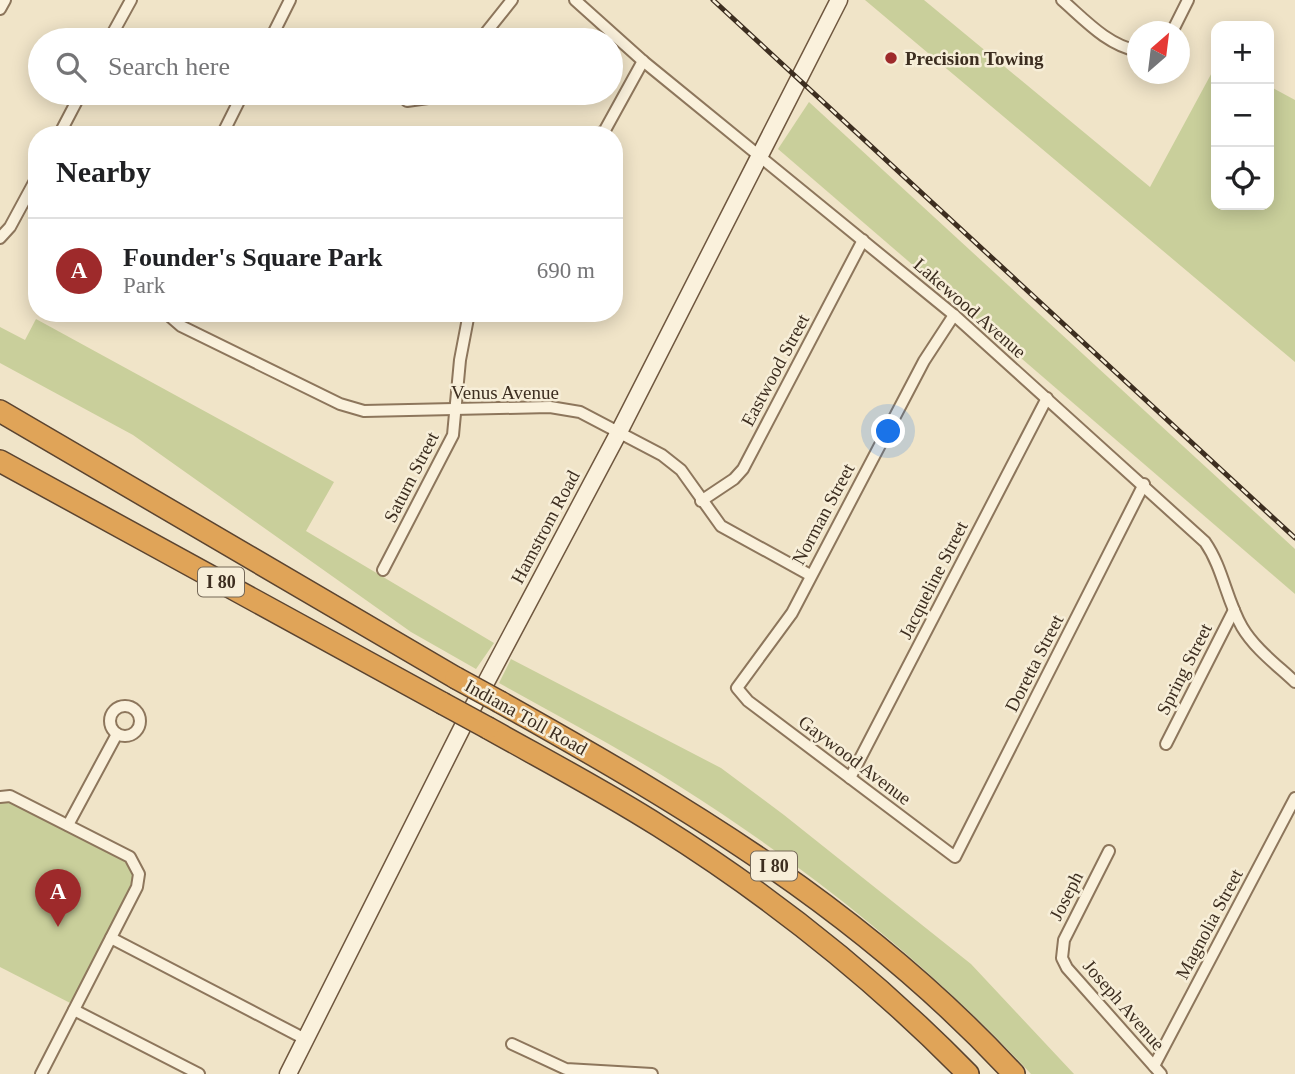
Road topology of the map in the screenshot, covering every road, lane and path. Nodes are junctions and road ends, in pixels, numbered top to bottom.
1 (5, 0) edge
2 (131, 0) edge
3 (290, 0) edge
4 (512, 0) edge
5 (575, 0) edge
6 (839, 0) edge
7 (1062, 0) edge
8 (1188, 0) edge
9 (0, 9) edge
10 (1178, 21) edge
11 (116, 28) edge
12 (276, 28) edge
13 (490, 28) edge
14 (606, 28) edge
15 (623, 43) edge
16 (1127, 49) edge
17 (643, 61) junction
18 (623, 97) edge
19 (75, 105) edge
20 (237, 105) edge
21 (619, 105) edge
22 (64, 126) edge
23 (226, 126) edge
24 (607, 126) edge
25 (761, 158) junction
26 (28, 194) edge
27 (0, 238) edge
28 (863, 240) junction
29 (954, 315) junction
30 (176, 322) edge
31 (467, 322) edge
32 (1047, 398) junction
33 (457, 409) junction
34 (0, 411) edge
35 (619, 432) junction
36 (0, 461) edge
37 (1144, 484) junction
38 (701, 501) junction
39 (383, 570) dead end
40 (810, 575) junction
41 (1234, 610) junction
42 (1295, 682) edge
43 (737, 688) joint
44 (117, 734) dead end
45 (1166, 744) dead end
46 (850, 778) junction
47 (0, 797) edge
48 (1295, 798) edge
49 (68, 825) junction
50 (1109, 851) dead end
51 (955, 857) joint
52 (111, 938) junction
53 (1062, 958) joint
54 (74, 1010) junction
55 (305, 1039) junction
56 (512, 1044) dead end
57 (1157, 1070) edge
58 (41, 1074) edge
59 (199, 1074) edge
60 (288, 1074) edge
61 (606, 1074) edge
62 (652, 1074) edge
63 (968, 1074) edge
64 (1014, 1074) edge

1 - 9 street
2 - 11 street
3 - 12 street
4 - 13 street
5 - 14 street, Lakewood Avenue
6 - 25 street, Hamstrom Road
7 - 16 street
8 - 10 street
15 - 17 street, Lakewood Avenue
17 - 18 street
17 - 25 street, Lakewood Avenue
19 - 22 street
20 - 23 street
21 - 24 street
25 - 28 street, Lakewood Avenue
25 - 35 street, Hamstrom Road
26 - 27 street
28 - 29 street, Lakewood Avenue
28 - 38 street, Eastwood Street
29 - 32 street, Lakewood Avenue
29 - 40 street, Norman Street
30 - 33 street, Venus Avenue
31 - 33 street, Saturn Street
32 - 37 street, Lakewood Avenue
32 - 46 street, Jacqueline Street
33 - 35 street, Venus Avenue
33 - 39 street, Saturn Street
34 - 64 highway, Indiana Toll Road / I 80, bridge
35 - 38 street, Venus Avenue
35 - 55 street, Hamstrom Road
36 - 63 highway, Indiana Toll Road / I 80, bridge
37 - 41 street, Lakewood Avenue
37 - 51 street, Doretta Street
38 - 40 street, Venus Avenue
40 - 43 street, Norman Street
41 - 42 street, Lakewood Avenue
41 - 45 street, Spring Street
43 - 46 street, Gaywood Avenue
44 - 49 street
46 - 51 street, Gaywood Avenue
47 - 49 street
48 - 57 street, Magnolia Street
49 - 52 street
50 - 53 street, Joseph
52 - 54 street
52 - 55 street
53 - 57 street, Joseph Avenue
54 - 58 street
54 - 59 street
55 - 60 street, Hamstrom Road
56 - 61 street
61 - 62 street

